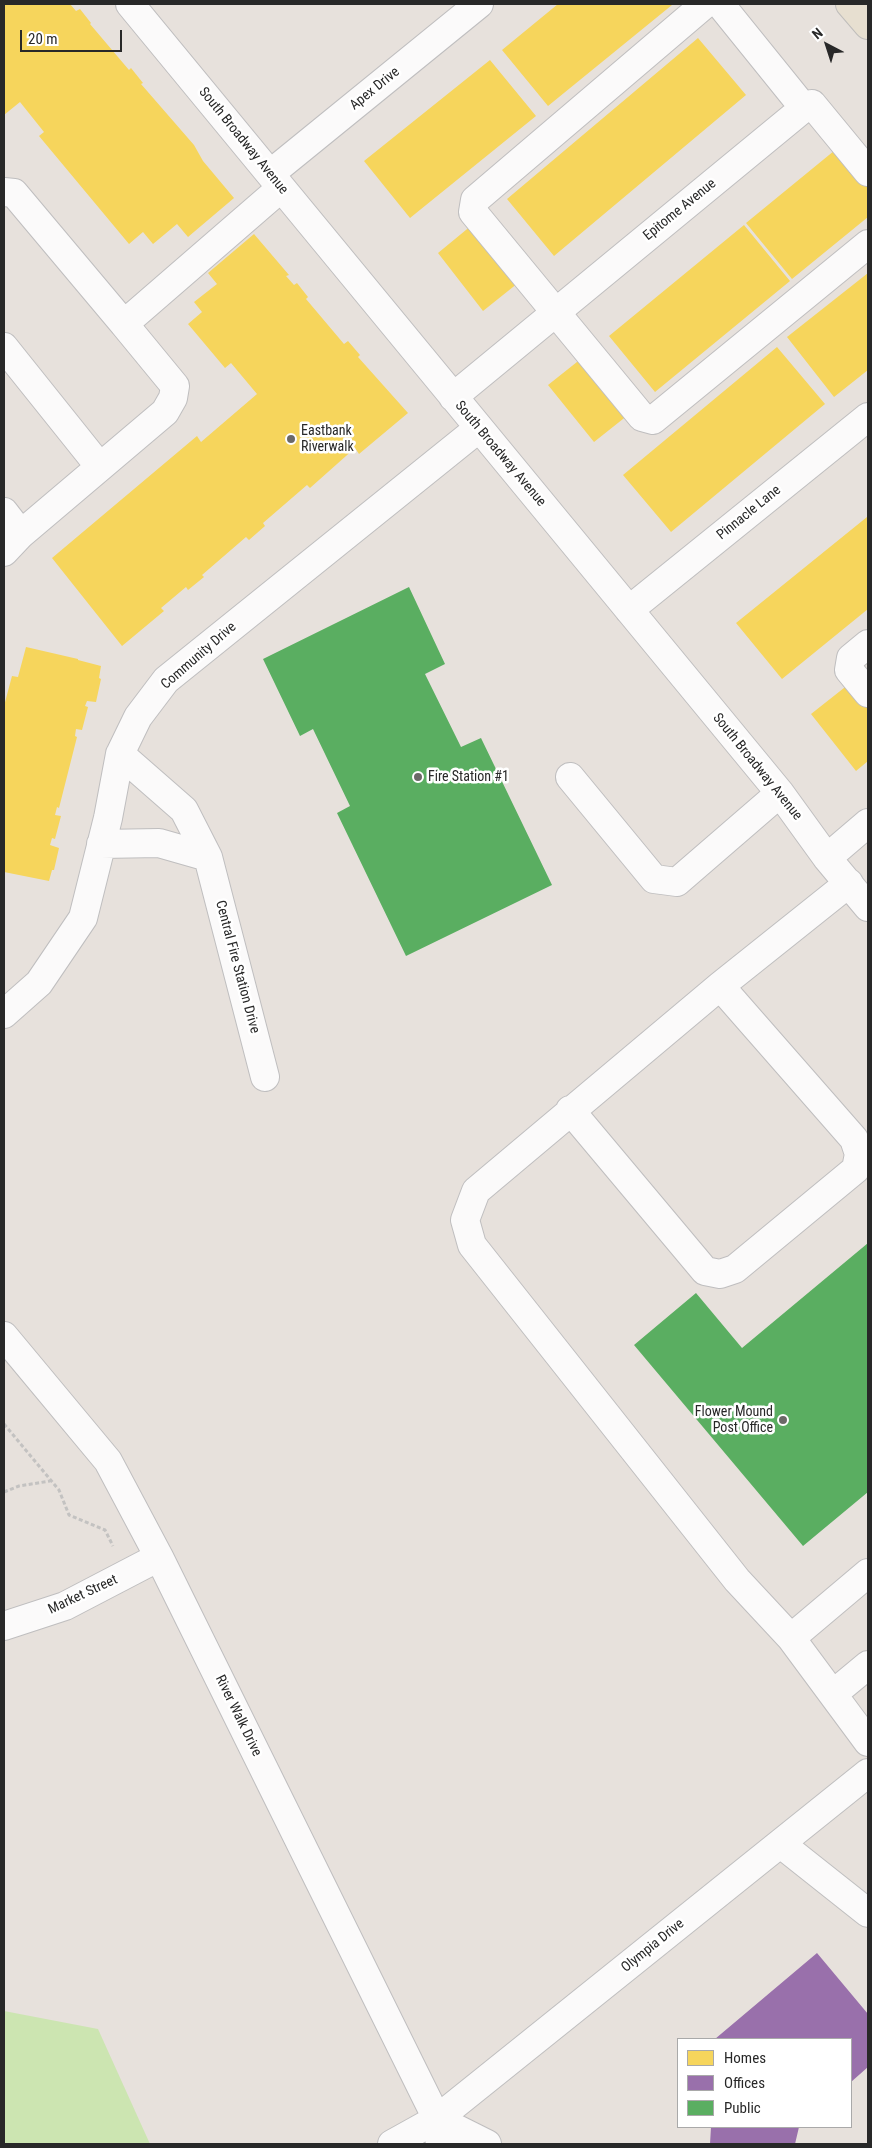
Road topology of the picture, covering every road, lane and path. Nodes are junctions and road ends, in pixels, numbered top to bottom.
1 (130, 4) edge
2 (480, 4) edge
3 (705, 4) edge
4 (720, 4) edge
5 (850, 4) edge
6 (868, 25) edge
7 (804, 108) junction
8 (868, 172) edge
9 (275, 181) junction
10 (4, 192) edge
11 (868, 244) edge
12 (556, 313) junction
13 (124, 324) junction
14 (4, 347) edge
15 (453, 397) junction
16 (868, 417) edge
17 (479, 428) junction
18 (100, 467) junction
19 (4, 512) edge
20 (13, 543) edge
21 (629, 610) junction
22 (868, 644) edge
23 (868, 693) edge
24 (120, 754) junction
25 (570, 777) dead end
26 (780, 793) junction
27 (868, 823) edge
28 (101, 844) junction
29 (208, 857) junction
30 (827, 858) junction
31 (849, 883) junction
32 (868, 906) edge
33 (720, 986) junction
34 (4, 1014) edge
35 (265, 1077) dead end
36 (570, 1110) junction
37 (4, 1336) edge
38 (4, 1424) edge
39 (50, 1481) junction
40 (4, 1492) edge
41 (105, 1530) dead end
42 (159, 1557) junction
43 (868, 1573) edge
44 (4, 1626) edge
45 (791, 1638) junction
46 (868, 1665) edge
47 (833, 1694) junction
48 (868, 1742) edge
49 (868, 1773) edge
50 (781, 1844) junction
51 (868, 1913) edge
52 (438, 2132) edge
53 (392, 2144) edge
54 (487, 2144) edge

1 - 9 street, South Broadway Avenue
2 - 9 street, Apex Drive
3 - 12 street
4 - 7 street
5 - 6 main road
7 - 8 street
7 - 12 street, Epitome Avenue
9 - 13 street, Apex Drive
9 - 15 street, South Broadway Avenue
10 - 13 street
11 - 12 street
12 - 15 street, Epitome Avenue
13 - 18 street
14 - 18 street
15 - 17 street, South Broadway Avenue
16 - 21 street, Pinnacle Lane
17 - 21 street, South Broadway Avenue
17 - 24 street, Community Drive
18 - 20 street
19 - 20 street
21 - 26 street, South Broadway Avenue
22 - 23 street
24 - 28 street, Community Drive
24 - 29 street, Central Fire Station Drive
25 - 26 street
26 - 30 street, South Broadway Avenue
27 - 30 street
28 - 29 street
28 - 34 street, Community Drive
29 - 35 street, Central Fire Station Drive
30 - 31 street, South Broadway Avenue
31 - 32 street, South Broadway Avenue
31 - 33 street
33 - 36 street
33 - 36 street
36 - 45 street
37 - 42 street, River Walk Drive
38 - 39 path
39 - 40 path
39 - 41 path
42 - 44 street, Market Street
42 - 52 street, River Walk Drive
43 - 45 street
45 - 47 street
46 - 47 street
47 - 48 street
49 - 50 street, Olympia Drive
50 - 51 street
50 - 52 street, Olympia Drive
52 - 53 street, Olympia Drive
52 - 54 street

